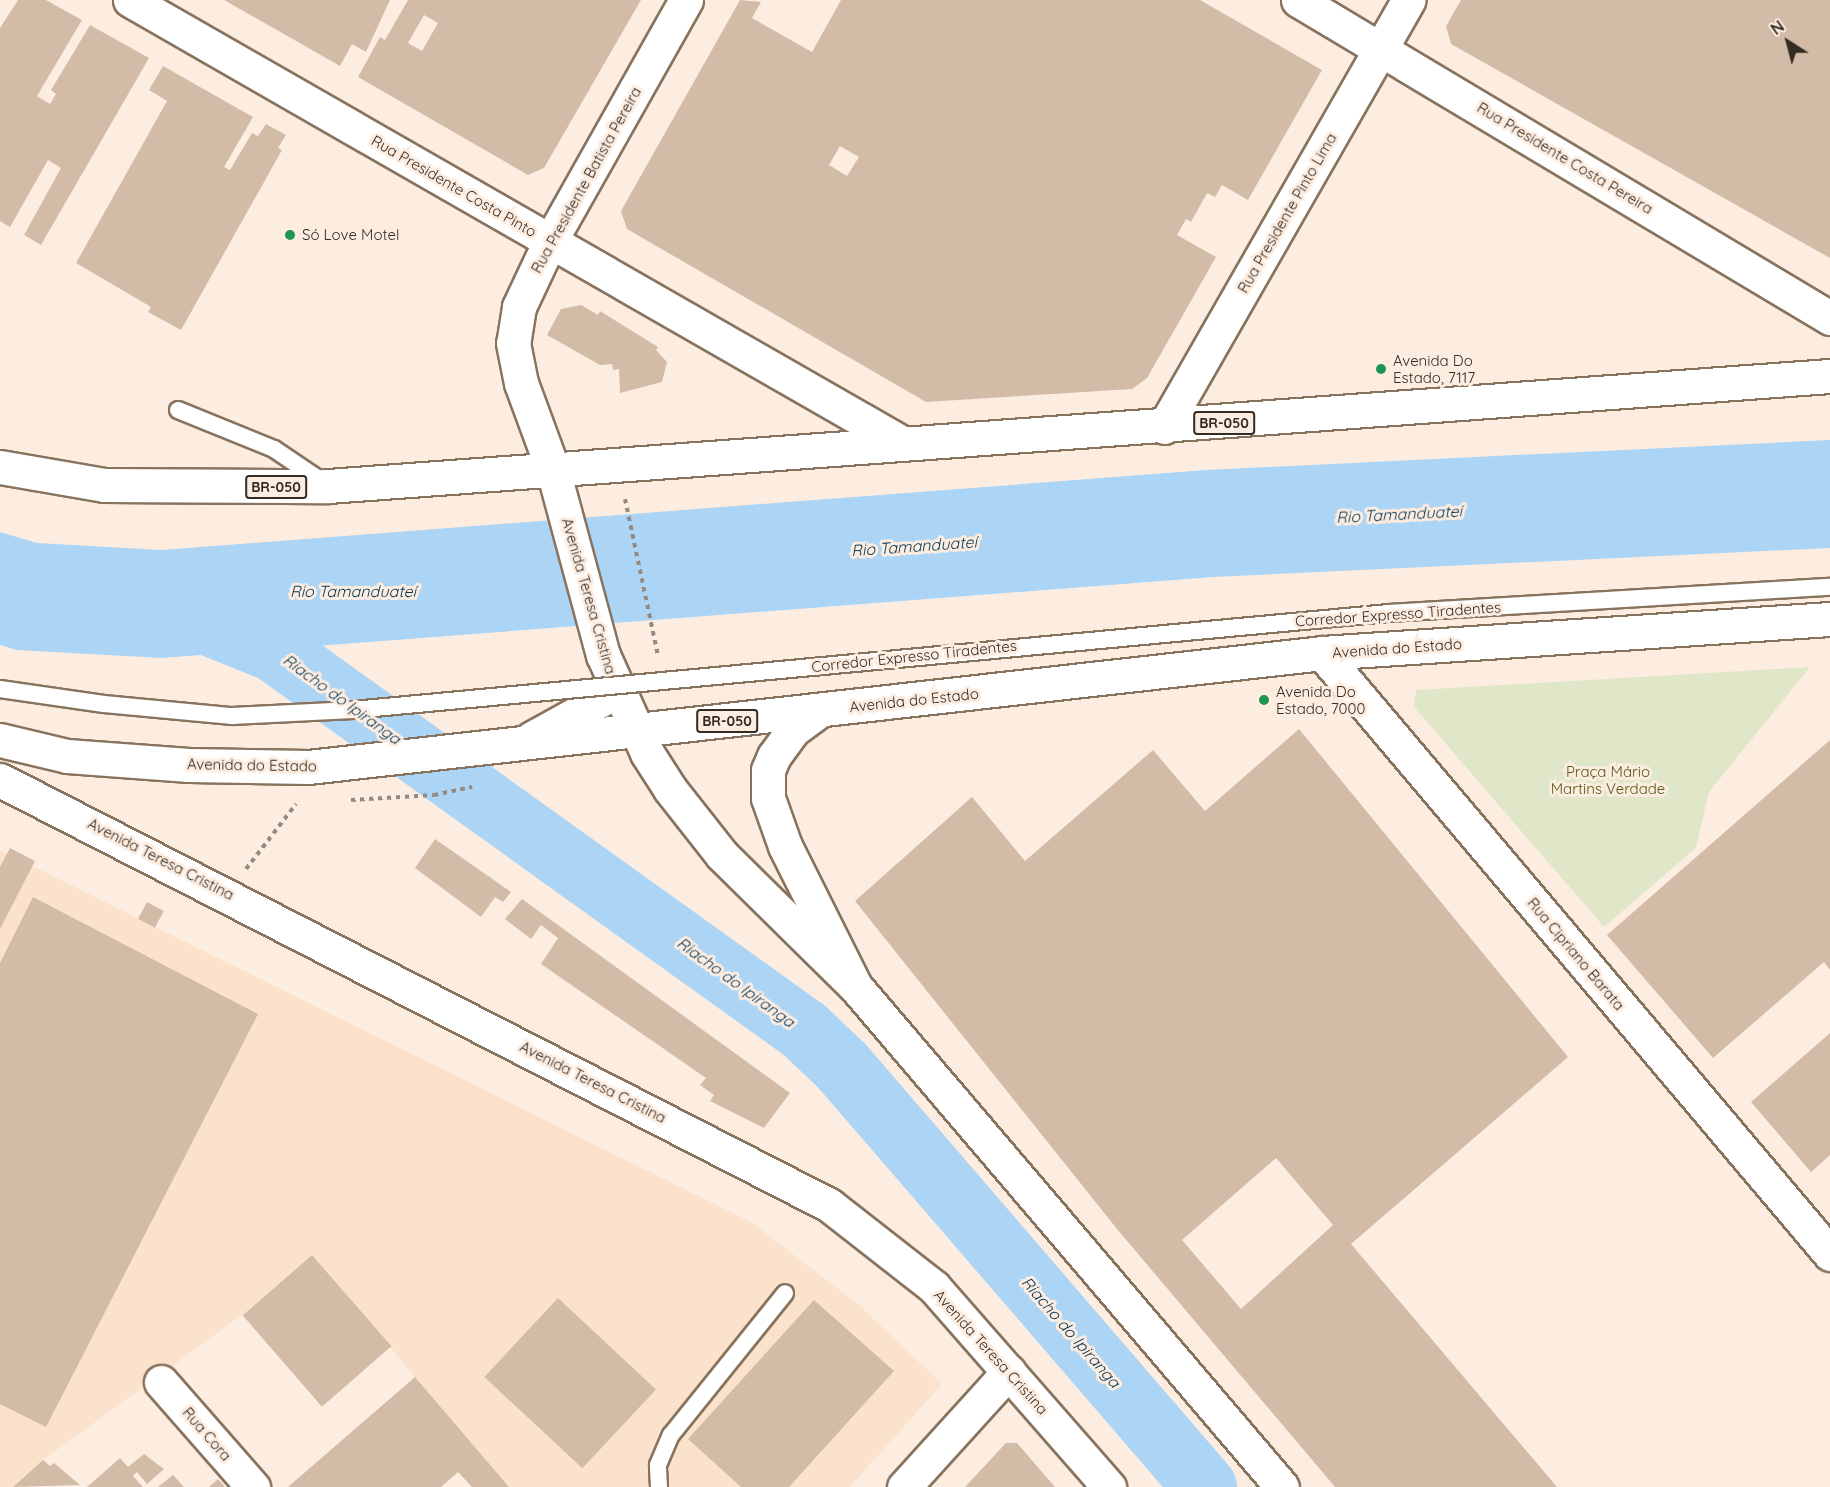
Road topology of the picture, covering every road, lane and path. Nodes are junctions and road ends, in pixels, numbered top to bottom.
1 (130, 0) edge
2 (686, 0) edge
3 (1298, 0) edge
4 (1409, 0) edge
5 (1382, 47) junction
6 (550, 241) junction
7 (1830, 318) edge
8 (1830, 376) edge
9 (178, 410) dead end
10 (1164, 427) junction
11 (904, 444) junction
12 (0, 467) edge
13 (556, 481) junction
14 (328, 486) junction
15 (624, 495) dead end
16 (1830, 587) edge
17 (1830, 619) edge
18 (1322, 653) junction
19 (659, 660) dead end
20 (0, 688) edge
21 (618, 691) junction
22 (819, 711) junction
23 (635, 732) junction
24 (0, 740) edge
25 (520, 744) junction
26 (0, 780) edge
27 (444, 792) dead end
28 (340, 801) dead end
29 (305, 804) dead end
30 (228, 893) junction
31 (855, 986) junction
32 (1830, 1254) edge
33 (785, 1293) dead end
34 (1009, 1371) junction
35 (161, 1382) dead end
36 (254, 1487) edge
37 (659, 1487) edge
38 (904, 1487) edge
39 (1109, 1487) edge
40 (1281, 1487) edge

1 - 6 main road, Rua Presidente Costa Pinto
2 - 6 main road, Rua Presidente Batista Pereira
3 - 5 main road, Rua Presidente Costa Pereira
4 - 5 main road, Rua Presidente Pinto Lima
5 - 7 main road, Rua Presidente Costa Pereira
5 - 10 main road, Rua Presidente Pinto Lima
6 - 11 main road, Rua Presidente Costa Pinto
6 - 13 main road, Rua Presidente Batista Pereira
8 - 10 main road, BR-050
9 - 14 lane
10 - 11 main road, BR-050
11 - 13 main road, BR-050
12 - 14 main road, BR-050
13 - 14 main road, BR-050
13 - 21 main road, Avenida Teresa Cristina
15 - 19 path
16 - 20 lane, Corredor Expresso Tiradentes, bridge
17 - 18 main road, Avenida do Estado / BR-050
18 - 22 main road, Avenida do Estado / BR-050
18 - 32 main road, Rua Cipriano Barata
21 - 23 main road, Avenida Teresa Cristina
21 - 25 main road
22 - 23 main road, Avenida do Estado / BR-050
22 - 31 main road
23 - 25 main road, Avenida do Estado / BR-050
23 - 31 main road, Avenida Teresa Cristina
24 - 25 main road, Avenida do Estado / BR-050
26 - 30 main road, Avenida Teresa Cristina
27 - 28 path
29 - 30 path
30 - 34 main road, Avenida Teresa Cristina
31 - 40 main road, Avenida Teresa Cristina
33 - 37 lane
34 - 38 main road
34 - 39 main road, Avenida Teresa Cristina
35 - 36 main road, Rua Cora

